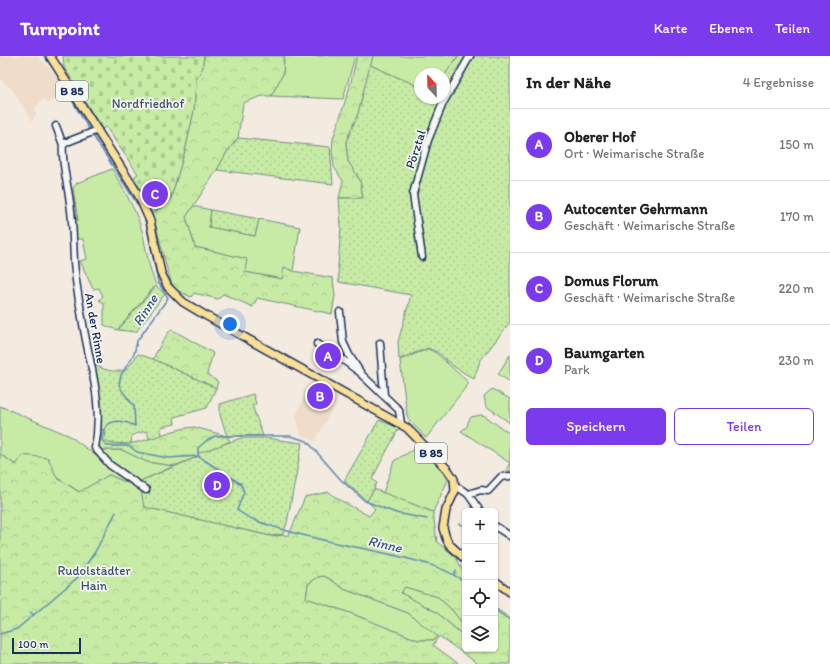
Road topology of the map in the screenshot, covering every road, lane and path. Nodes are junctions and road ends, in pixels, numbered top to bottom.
1 (50, 56) edge
2 (470, 56) edge
3 (56, 126) dead end
4 (94, 132) junction
5 (63, 145) junction
6 (422, 257) dead end
7 (340, 312) dead end
8 (380, 343) dead end
9 (318, 344) dead end
10 (362, 374) junction
11 (384, 395) junction
12 (401, 424) junction
13 (510, 476) edge
14 (456, 486) junction
15 (146, 490) dead end
16 (468, 494) junction
17 (478, 508) edge
18 (498, 528) edge
19 (510, 536) edge
20 (462, 556) edge
21 (498, 583) edge
22 (510, 592) edge

1 - 4 main road, B 85
2 - 6 street, Pörztal
3 - 5 street, An der Rinne
4 - 5 street
4 - 12 main road, B 85
5 - 15 street, An der Rinne
7 - 10 street
8 - 11 street
9 - 10 street
10 - 11 street
11 - 12 street
12 - 14 main road, B 85
13 - 16 street
14 - 16 street
14 - 20 main road
16 - 17 street
18 - 19 street
21 - 22 main road

